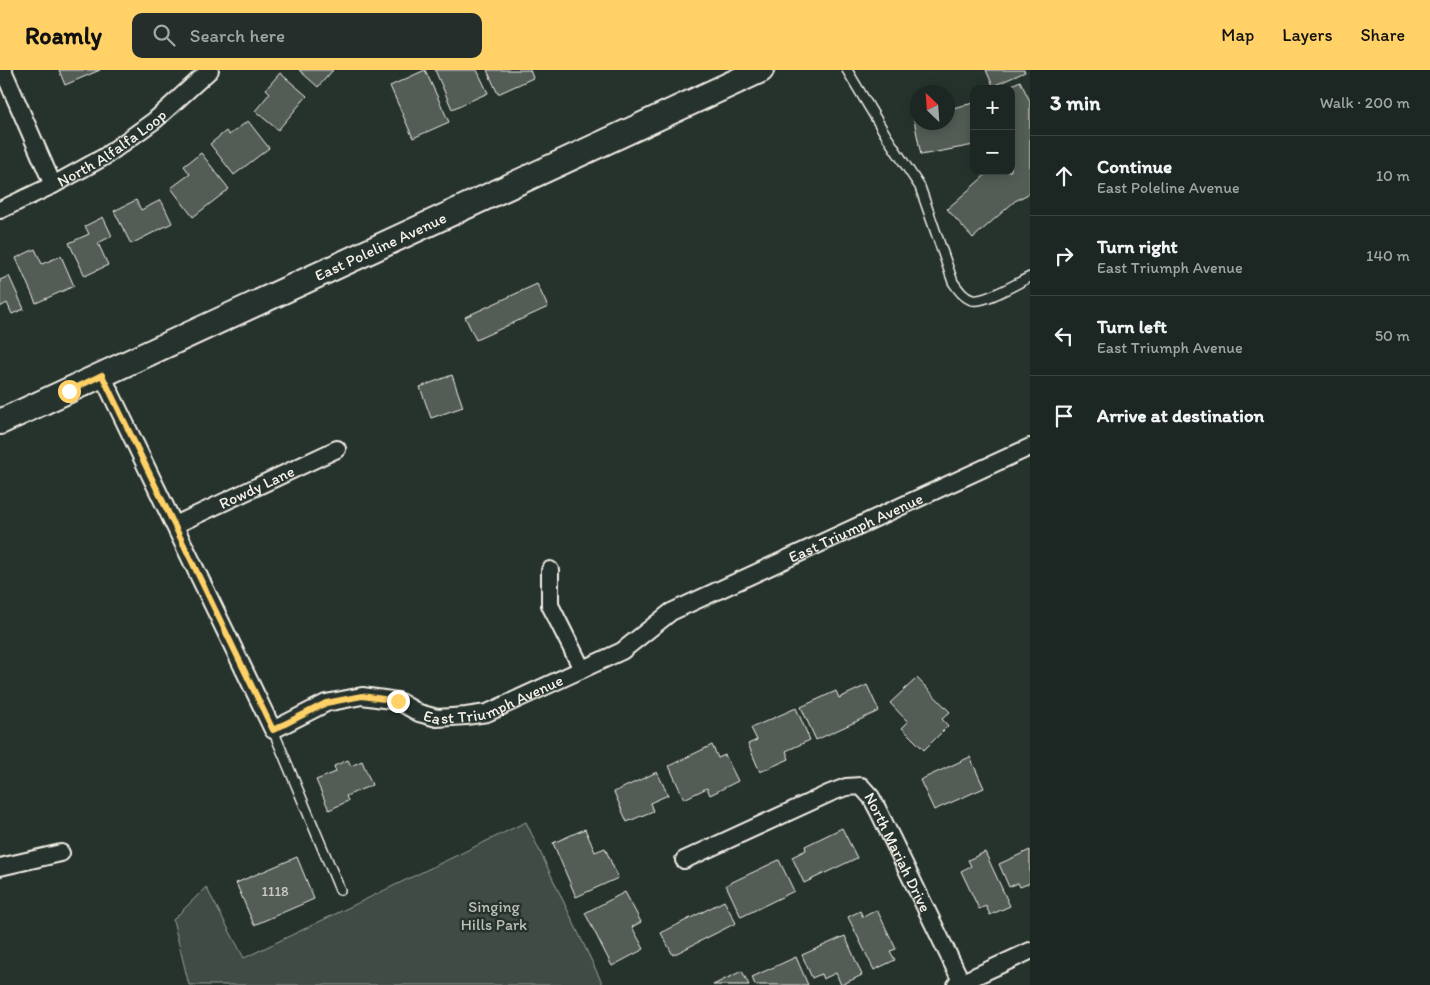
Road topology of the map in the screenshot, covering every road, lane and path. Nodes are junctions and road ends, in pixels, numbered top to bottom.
1 (3, 70) edge
2 (210, 70) edge
3 (760, 70) edge
4 (847, 70) edge
5 (53, 185) junction
6 (0, 210) edge
7 (1030, 277) edge
8 (102, 375) junction
9 (0, 422) edge
10 (1030, 447) edge
11 (337, 449) dead end
12 (174, 525) junction
13 (550, 570) dead end
14 (582, 669) junction
15 (273, 730) junction
16 (61, 853) dead end
17 (684, 860) dead end
18 (0, 867) edge
19 (340, 890) dead end
20 (1030, 951) edge
21 (960, 984) edge

1 - 5 street
2 - 5 street, North Alfalfa Loop
3 - 8 main road, East Poleline Avenue
4 - 7 lane
5 - 6 street, North Alfalfa Loop
8 - 9 main road, East Poleline Avenue
8 - 12 street
10 - 14 street, East Triumph Avenue
11 - 12 street, Rowdy Lane
12 - 15 street
13 - 14 street
14 - 15 street, East Triumph Avenue
15 - 19 lane
16 - 18 street
17 - 21 street, North Mariah Drive
20 - 21 street

